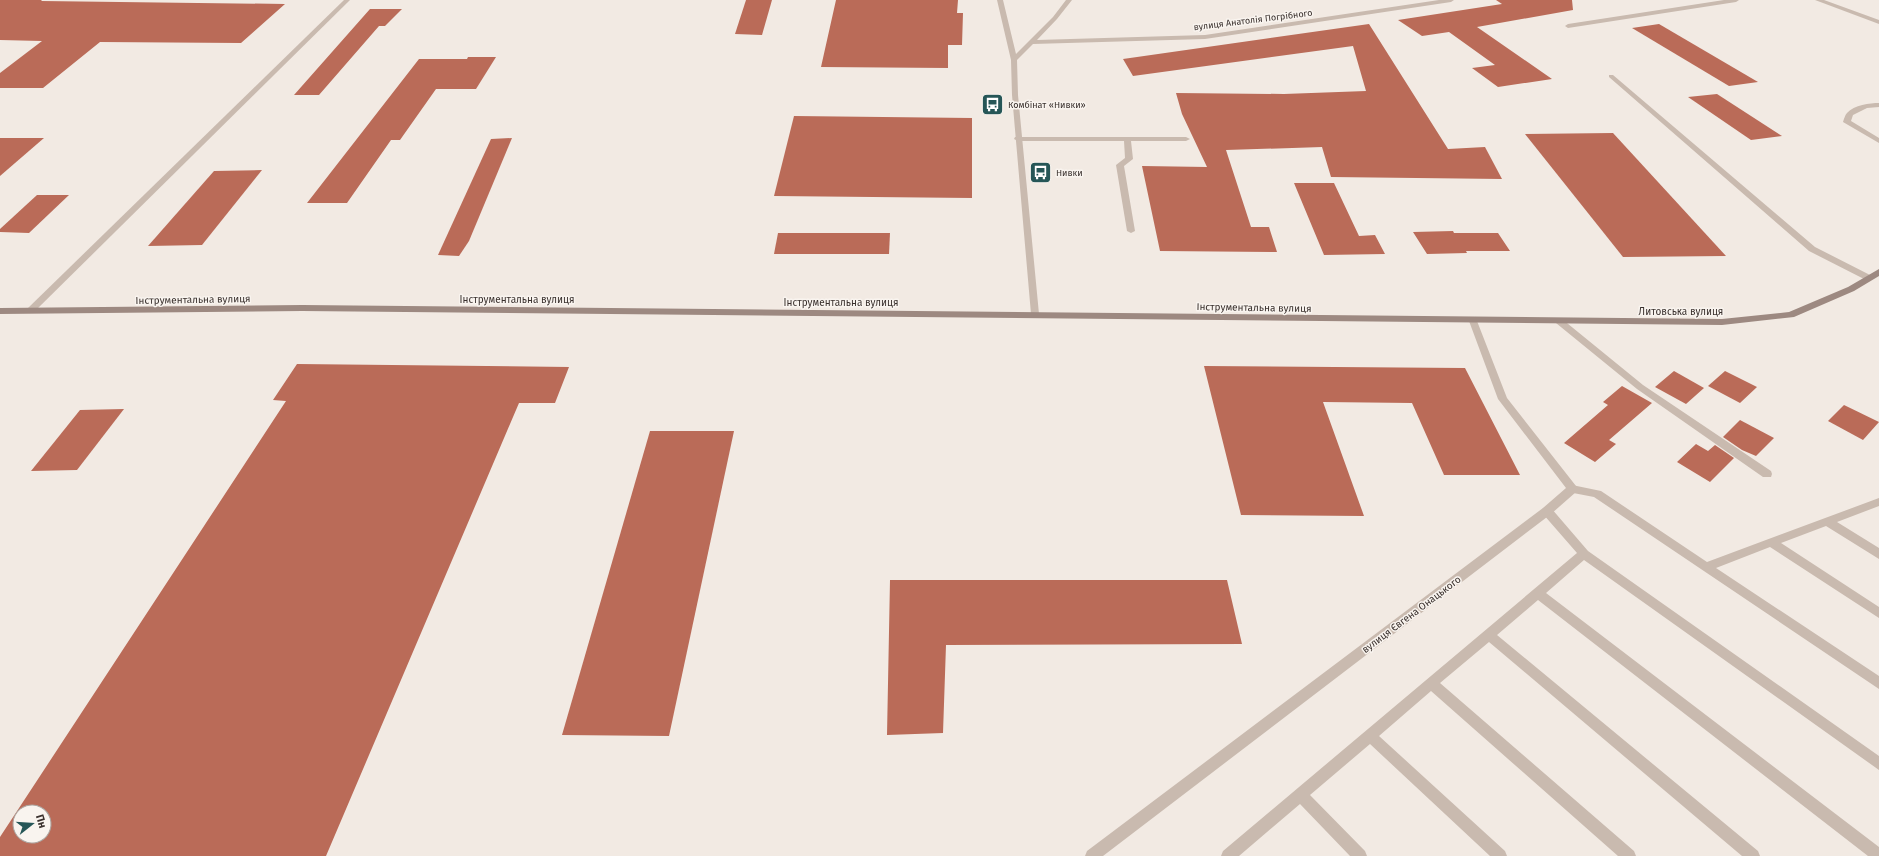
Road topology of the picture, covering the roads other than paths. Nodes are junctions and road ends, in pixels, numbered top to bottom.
1 (347, 0) edge
2 (1000, 0) edge
3 (1069, 0) edge
4 (1451, 0) edge
5 (1736, 0) edge
6 (1818, 0) edge
7 (1879, 22) edge
8 (1568, 26) dead end
9 (1032, 42) junction
10 (1014, 60) junction
11 (1611, 76) dead end
12 (1879, 105) edge
13 (1018, 139) junction
14 (1127, 139) junction
15 (1186, 139) dead end
16 (1879, 140) edge
17 (1131, 231) dead end
18 (1879, 272) edge
19 (1869, 278) junction
20 (0, 311) edge
21 (30, 312) junction
22 (1035, 314) junction
23 (1473, 321) junction
24 (1559, 322) junction
25 (1767, 474) dead end
26 (1572, 489) junction
27 (1879, 502) edge
28 (1547, 511) junction
29 (1826, 521) junction
30 (1770, 542) junction
31 (1584, 554) junction
32 (1879, 554) edge
33 (1705, 567) junction
34 (1538, 592) junction
35 (1879, 613) edge
36 (1489, 635) junction
37 (1431, 683) junction
38 (1879, 683) edge
39 (1370, 736) junction
40 (1879, 764) edge
41 (1300, 796) junction
42 (1092, 856) edge
43 (1228, 856) edge
44 (1360, 856) edge
45 (1500, 856) edge
46 (1629, 856) edge
47 (1753, 856) edge
48 (1879, 856) edge

1 - 21 street
2 - 10 street
3 - 9 street
4 - 9 street, вулиця Анатолія Погрібного
5 - 8 street
6 - 7 street
9 - 10 street
10 - 13 street
11 - 19 street
12 - 16 street
13 - 14 street
13 - 22 street
14 - 15 street
14 - 17 street
18 - 19 street, Литовська вулиця
19 - 24 street, Литовська вулиця
20 - 21 street, Інструментальна вулиця
21 - 22 street, Інструментальна вулиця
22 - 23 street, Інструментальна вулиця
23 - 24 street, Литовська вулиця
23 - 26 street
24 - 25 street
26 - 28 street, вулиця Євгена Онацького
26 - 33 street
27 - 29 street
28 - 31 street
28 - 42 street, вулиця Євгена Онацького
29 - 30 street
29 - 32 street
30 - 33 street
30 - 35 street
31 - 34 street
31 - 40 street
33 - 38 street
34 - 36 street
34 - 48 street
36 - 37 street
36 - 47 street
37 - 39 street
37 - 46 street
39 - 41 street
39 - 45 street
41 - 43 street
41 - 44 street

